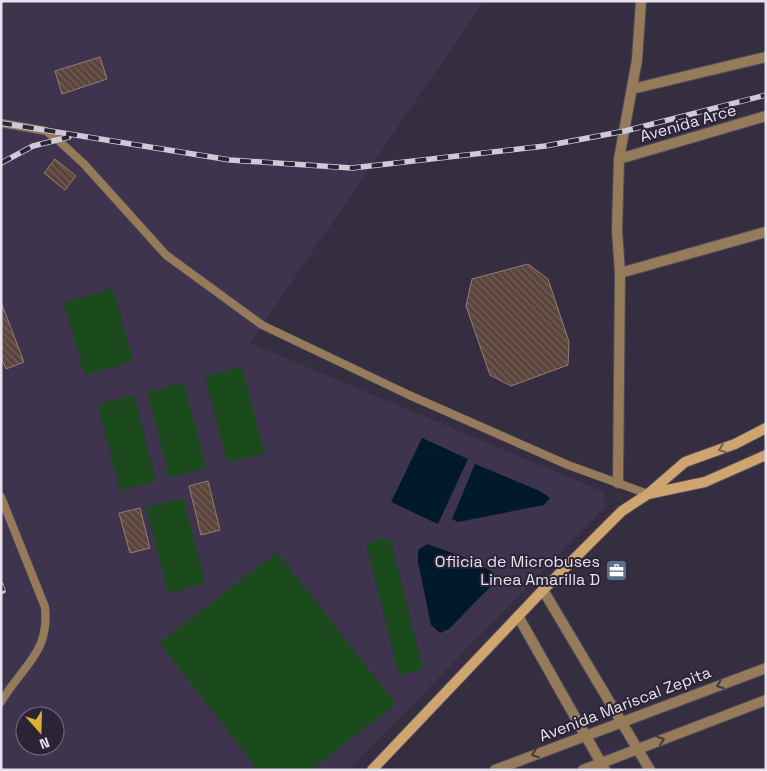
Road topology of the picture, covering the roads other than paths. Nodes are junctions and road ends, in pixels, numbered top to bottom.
1 (641, 1) edge
2 (766, 57) edge
3 (632, 89) junction
4 (766, 116) edge
5 (1, 124) edge
6 (619, 159) junction
7 (766, 232) edge
8 (620, 273) junction
9 (766, 428) edge
10 (766, 454) edge
11 (618, 483) junction
12 (648, 494) junction
13 (1, 497) edge
14 (543, 590) junction
15 (518, 616) junction
16 (766, 668) edge
17 (766, 700) edge
18 (1, 702) edge
19 (621, 722) junction
20 (585, 735) junction
21 (638, 748) junction
22 (603, 766) edge
23 (372, 770) edge
24 (495, 770) edge
25 (583, 770) edge
26 (650, 770) edge

1 - 3 street
2 - 3 street
3 - 6 street
4 - 6 street, Avenida Arce
5 - 11 lane
6 - 8 street
7 - 8 street
8 - 11 street
9 -> 12 main road
10 - 12 main road
11 - 12 lane
12 - 14 main road
13 - 18 lane
14 - 15 main road
14 - 19 street
15 - 20 street
15 - 23 main road
16 -> 19 street, Avenida Mariscal Zepita
21 -> 17 street
19 - 20 street, Avenida Mariscal Zepita
19 - 21 street
20 - 22 street
20 -> 24 street, Avenida Mariscal Zepita
21 - 22 street
21 - 26 street
22 - 25 street

